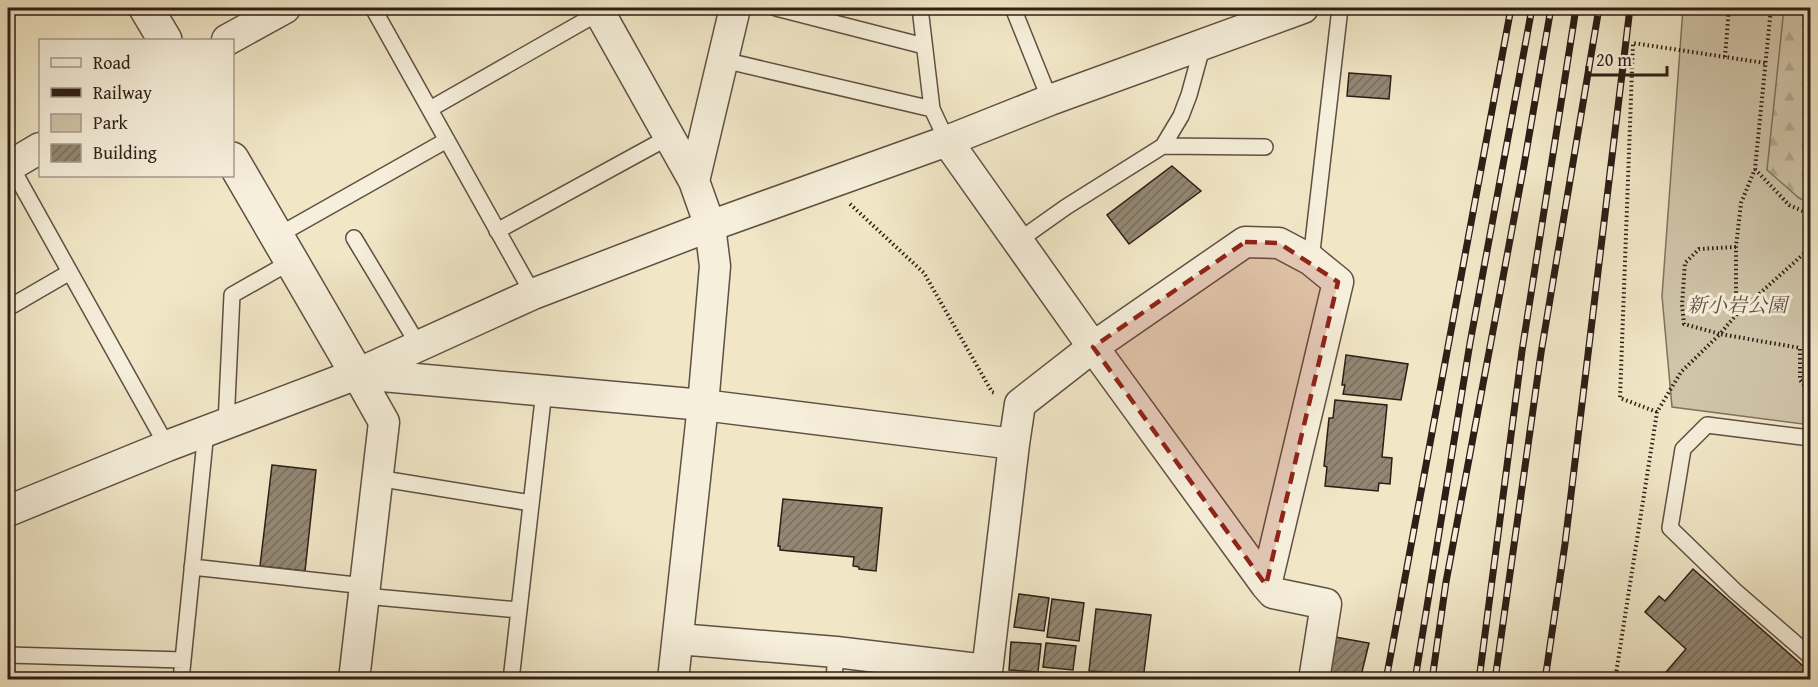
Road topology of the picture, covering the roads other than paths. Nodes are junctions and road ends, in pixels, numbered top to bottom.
1 (146, 8) edge
2 (285, 8) edge
3 (373, 8) edge
4 (735, 8) edge
5 (777, 8) edge
6 (920, 8) edge
7 (1013, 8) edge
8 (1303, 8) edge
9 (1340, 8) edge
10 (598, 10) edge
11 (164, 39) edge
12 (229, 39) edge
13 (1203, 44) junction
14 (924, 46) junction
15 (723, 60) junction
16 (1050, 100) junction
17 (932, 109) junction
18 (430, 110) junction
19 (669, 137) junction
20 (447, 140) junction
21 (947, 141) junction
22 (1163, 146) junction
23 (1265, 147) dead end
24 (39, 149) edge
25 (234, 162) edge
26 (8, 165) edge
27 (694, 181) junction
28 (710, 226) junction
29 (497, 231) junction
30 (354, 237) dead end
31 (1018, 241) junction
32 (285, 249) junction
33 (1311, 260) junction
34 (70, 272) junction
35 (533, 294) junction
36 (8, 308) edge
37 (419, 346) junction
38 (1093, 347) junction
39 (357, 374) junction
40 (544, 391) junction
41 (703, 405) junction
42 (216, 427) junction
43 (1810, 438) edge
44 (1014, 444) junction
45 (167, 446) junction
46 (377, 478) junction
47 (531, 502) junction
48 (8, 511) edge
49 (192, 567) junction
50 (1266, 585) junction
51 (364, 591) junction
52 (519, 610) junction
53 (678, 639) junction
54 (8, 655) edge
55 (1810, 656) edge
56 (183, 660) junction
57 (835, 666) edge
58 (986, 675) edge
59 (181, 680) edge
60 (354, 680) edge
61 (511, 680) edge
62 (673, 680) edge
63 (1314, 680) edge

1 - 11 street
2 - 12 street
3 - 18 lane
4 - 15 street
5 - 14 lane
6 - 14 lane
7 - 16 lane
8 - 13 street
9 - 33 lane
10 - 18 lane
10 - 19 street
13 - 16 street
13 - 22 lane
14 - 17 lane
15 - 17 lane
15 - 27 street
16 - 21 street
17 - 21 lane
18 - 20 lane
19 - 27 street
19 - 29 lane
20 - 29 lane
20 - 32 lane
21 - 28 street
21 - 31 street
22 - 23 lane
22 - 31 lane
24 - 26 street
25 - 32 street
26 - 34 lane
27 - 28 street
28 - 35 street
28 - 41 street
29 - 35 lane
30 - 37 lane
31 - 38 street
32 - 39 street
32 - 42 lane
33 - 38 street
33 - 50 street
34 - 36 lane
34 - 45 lane
35 - 37 street
37 - 39 street
38 - 44 street
38 - 50 street
39 - 40 street
39 - 42 street
39 - 46 street
40 - 41 street
40 - 47 lane
41 - 44 street
41 - 53 street
42 - 45 street
42 - 49 lane
43 - 55 lane
44 - 58 street
45 - 48 street
46 - 47 lane
46 - 51 street
47 - 52 lane
49 - 51 lane
49 - 56 lane
50 - 63 street
51 - 52 lane
51 - 60 street
52 - 61 lane
53 - 57 street
53 - 62 street
54 - 56 lane
56 - 59 lane
57 - 58 street

